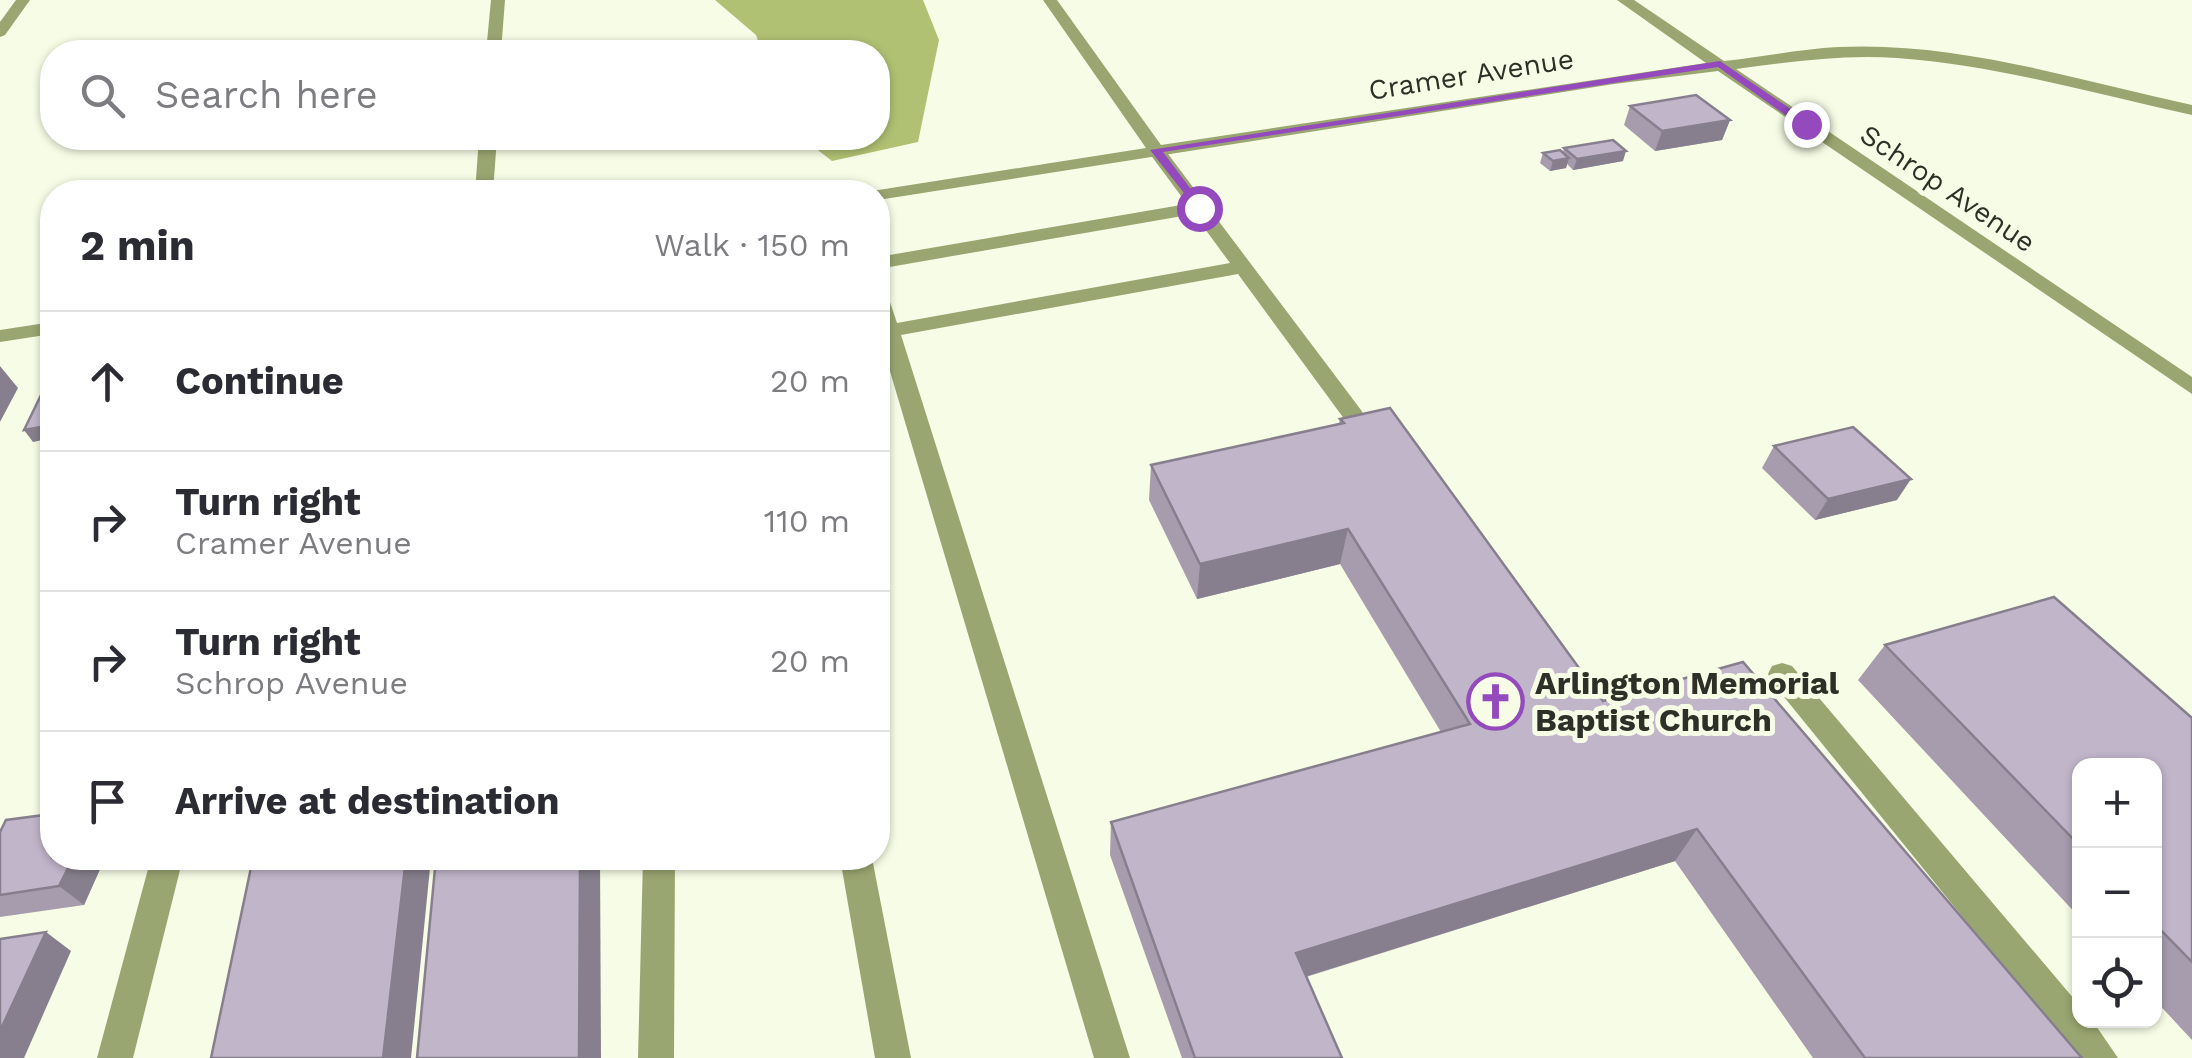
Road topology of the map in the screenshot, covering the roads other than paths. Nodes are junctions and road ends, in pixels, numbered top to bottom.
1 (23, 0) edge
2 (498, 0) edge
3 (1050, 0) edge
4 (1624, 0) edge
5 (0, 32) edge
6 (495, 40) edge
7 (1720, 64) junction
8 (2192, 110) edge
9 (487, 150) edge
10 (1156, 150) junction
11 (485, 180) edge
12 (890, 193) edge
13 (1199, 208) junction
14 (890, 261) edge
15 (1243, 267) junction
16 (40, 330) edge
17 (890, 331) edge
18 (0, 336) edge
19 (890, 337) edge
20 (2192, 387) edge
21 (1353, 415) edge
22 (1782, 674) dead end
23 (164, 870) edge
24 (658, 870) edge
25 (858, 870) edge
26 (115, 1058) edge
27 (656, 1058) edge
28 (893, 1058) edge
29 (1112, 1058) edge
30 (2100, 1058) edge

1 - 5 street
2 - 6 street
3 - 10 street
4 - 7 street, Schrop Avenue
7 - 8 street, Cramer Avenue
7 - 10 street, Cramer Avenue
7 - 20 street, Schrop Avenue
9 - 11 street
10 - 12 street, Cramer Avenue
10 - 13 street
13 - 14 street
13 - 15 street
15 - 17 street
15 - 21 street
16 - 18 street
19 - 29 street
22 - 30 street
23 - 26 street
24 - 27 street
25 - 28 street

